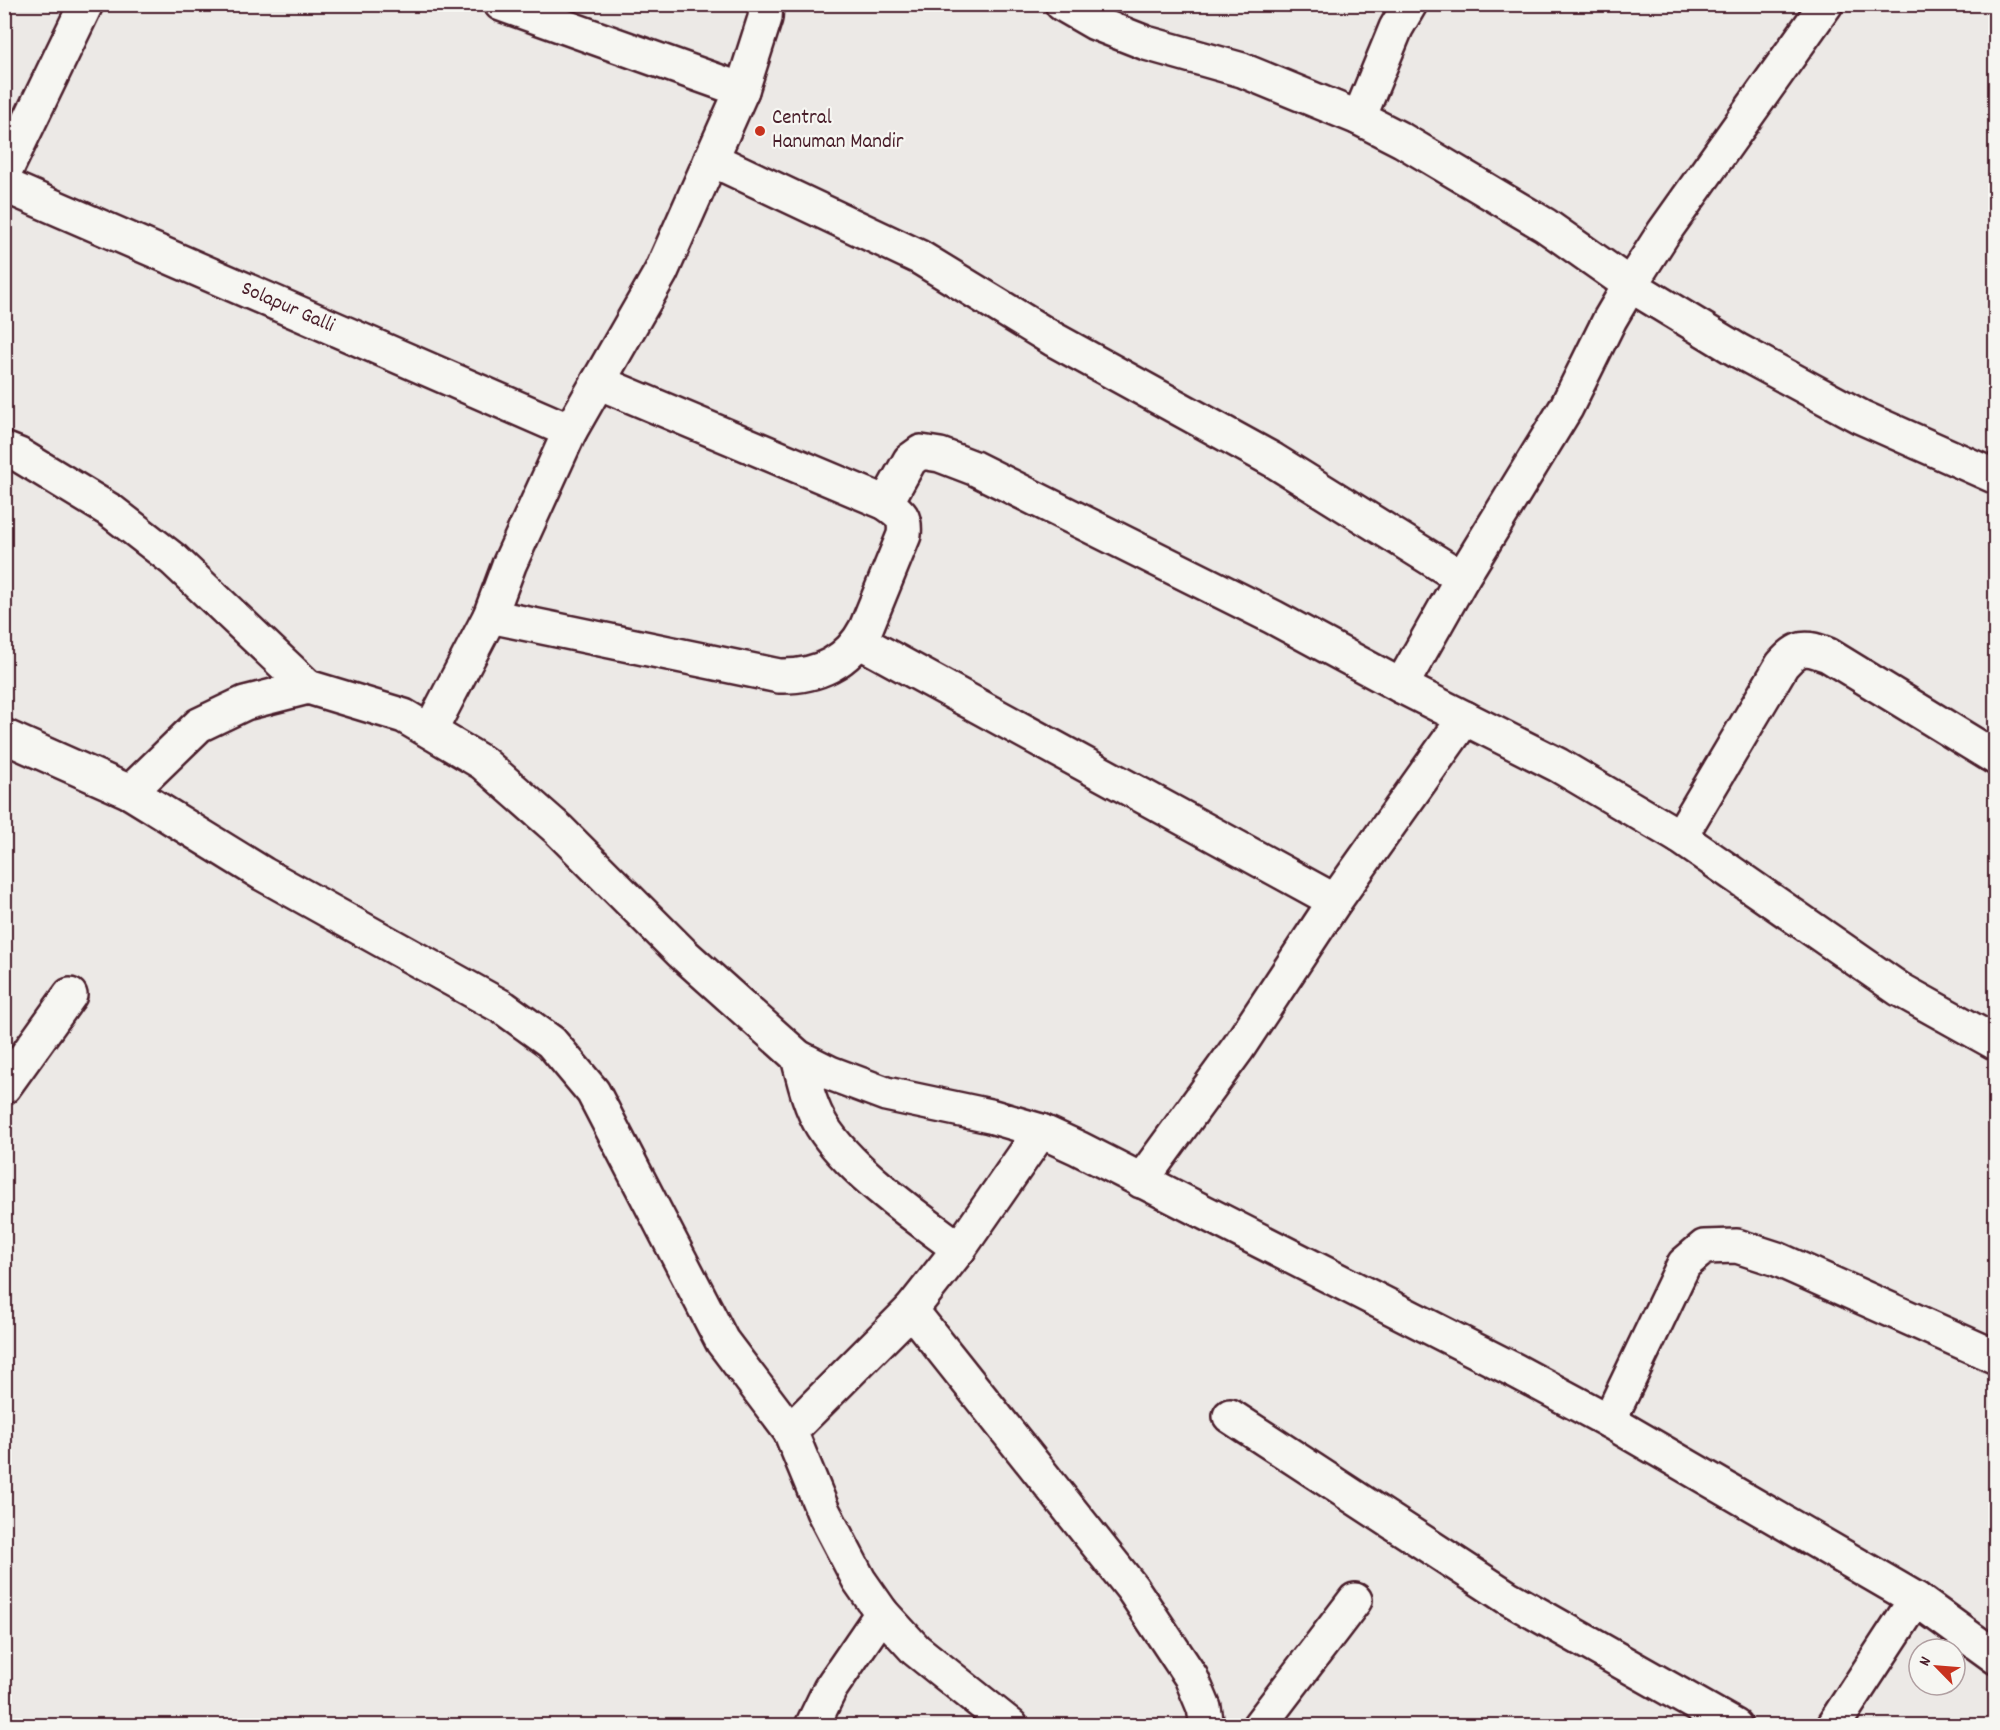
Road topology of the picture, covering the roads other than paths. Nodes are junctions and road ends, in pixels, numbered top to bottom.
1 (86, 4) edge
2 (501, 4) edge
3 (766, 4) edge
4 (1062, 4) edge
5 (1410, 4) edge
6 (1826, 4) edge
7 (742, 90) junction
8 (1359, 118) junction
9 (711, 159) junction
10 (4, 174) edge
11 (4, 185) edge
12 (1630, 285) junction
13 (598, 382) junction
14 (570, 430) junction
15 (4, 448) edge
16 (1995, 477) edge
17 (886, 503) junction
18 (1462, 579) junction
19 (490, 616) junction
20 (859, 641) junction
21 (1401, 686) junction
22 (308, 687) junction
23 (1466, 718) junction
24 (430, 731) junction
25 (4, 736) edge
26 (1995, 758) edge
27 (130, 792) junction
28 (1680, 837) junction
29 (1335, 901) junction
30 (70, 995) dead end
31 (1995, 1043) edge
32 (798, 1057) junction
33 (4, 1087) edge
34 (1041, 1131) junction
35 (1142, 1181) junction
36 (959, 1250) junction
37 (911, 1310) junction
38 (1995, 1357) edge
39 (1230, 1416) dead end
40 (1610, 1421) junction
41 (790, 1431) junction
42 (1916, 1599) junction
43 (1355, 1600) dead end
44 (882, 1614) junction
45 (1995, 1657) edge
46 (812, 1725) edge
47 (1011, 1725) edge
48 (1207, 1725) edge
49 (1258, 1725) edge
50 (1735, 1725) edge
51 (1833, 1725) edge

1 - 10 street
2 - 7 street
3 - 7 street
4 - 8 street
5 - 8 street
6 - 12 street
7 - 9 street
8 - 12 street
9 - 13 street
9 - 18 street
11 - 14 street, Solapur Galli
12 - 16 street
12 - 18 street
13 - 14 street
13 - 17 street
14 - 19 street
15 - 22 street
17 - 20 street
17 - 21 street
18 - 21 street
19 - 20 street
19 - 24 street
20 - 29 street
21 - 23 street
22 - 24 street
22 - 27 street
23 - 28 street
23 - 29 street
24 - 32 street
25 - 27 street
26 - 28 street
27 - 41 street
28 - 31 street
29 - 35 street
30 - 33 street
32 - 34 street
32 - 36 street
34 - 35 street
34 - 36 street
35 - 40 street
36 - 37 street
37 - 41 street
37 - 48 street
38 - 40 street
39 - 50 street
40 - 42 street
41 - 44 street
42 - 45 street
42 - 51 street
43 - 49 street
44 - 46 street
44 - 47 street

